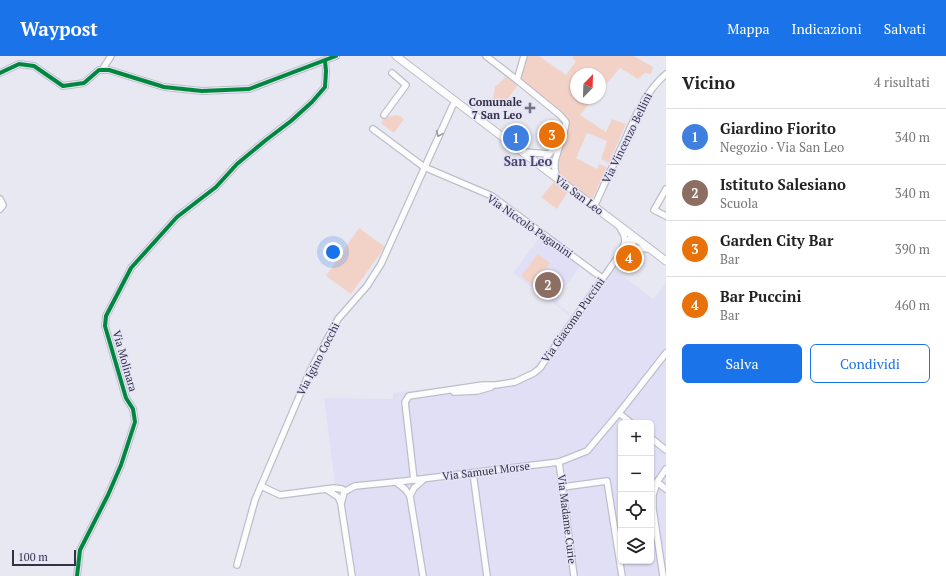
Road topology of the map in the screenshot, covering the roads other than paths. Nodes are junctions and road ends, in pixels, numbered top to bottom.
1 (111, 56) edge
2 (336, 56) edge
3 (396, 56) edge
4 (486, 56) edge
5 (524, 56) edge
6 (325, 61) junction
7 (102, 70) junction
8 (0, 73) edge
9 (392, 73) dead end
10 (665, 76) edge
11 (517, 80) junction
12 (456, 102) junction
13 (384, 115) dead end
14 (373, 129) dead end
15 (562, 141) junction
16 (522, 151) junction
17 (548, 154) junction
18 (555, 160) junction
19 (424, 167) junction
20 (543, 168) junction
21 (556, 177) junction
22 (666, 189) edge
23 (0, 199) edge
24 (594, 206) junction
25 (0, 209) edge
26 (666, 216) edge
27 (619, 225) junction
28 (634, 237) junction
29 (625, 242) junction
30 (632, 248) junction
31 (650, 249) junction
32 (620, 254) junction
33 (666, 261) edge
34 (602, 278) junction
35 (666, 352) edge
36 (619, 413) junction
37 (627, 420) edge
38 (654, 440) edge
39 (666, 450) edge
40 (559, 462) junction
41 (666, 469) edge
42 (473, 472) junction
43 (427, 479) junction
44 (409, 481) junction
45 (396, 482) junction
46 (657, 482) junction
47 (261, 486) junction
48 (355, 486) junction
49 (563, 487) junction
50 (334, 488) junction
51 (414, 488) junction
52 (326, 489) junction
53 (405, 489) junction
54 (666, 490) edge
55 (344, 493) junction
56 (410, 496) junction
57 (341, 503) junction
58 (237, 565) dead end
59 (77, 576) edge
60 (352, 576) edge
61 (423, 576) edge
62 (486, 576) edge
63 (574, 576) edge
64 (622, 576) edge
65 (663, 576) edge

1 - 7 street
2 - 6 street
3 - 12 main road, Via San Leo
4 - 11 street
5 - 11 street
6 - 7 street
6 - 59 street, Via Molinara
7 - 8 street
9 - 13 street
10 - 24 street, Via Vincenzo Bellini
11 - 15 street
12 - 16 main road, Via San Leo
12 -> 19 street, Via Igino Cocchi
14 - 19 street, Via Niccolò Paganini
15 - 17 street
15 - 18 street
16 - 17 street
16 - 20 main road, Via San Leo
17 - 20 street
18 - 20 street
18 - 21 street
19 - 34 street, Via Niccolò Paganini
19 - 47 street, Via Igino Cocchi
20 - 21 main road, Via San Leo
21 - 24 main road, Via San Leo
22 - 26 street
23 - 25 street
24 - 27 main road, Via San Leo
27 - 28 main road, Via San Leo
27 - 29 street
28 - 29 street
28 - 30 street
28 - 31 main road, Via San Leo
29 - 32 street
30 - 31 street
30 - 32 street, Via Giacomo Puccini
31 - 33 main road, Via San Leo
32 - 34 street, Via Giacomo Puccini
34 - 44 street, Via Giacomo Puccini
35 - 36 street, Via Samuel Morse
36 - 37 street
36 - 40 street, Via Samuel Morse
38 - 39 street
40 - 42 street, Via Samuel Morse
40 - 49 street, Via Madame Curie
41 - 46 street
42 - 43 street, Via Samuel Morse
42 - 62 street
43 - 44 street, Via Samuel Morse
43 - 51 street
44 - 45 street, Via Samuel Morse
44 - 51 street
44 - 53 street, Via Giacomo Puccini
45 - 48 street, Via Samuel Morse
45 - 53 street
46 - 54 street
46 - 65 street
47 - 52 street
47 - 58 street, Via Igino Cocchi
48 - 50 street
48 - 55 street, Via Samuel Morse
49 - 63 street, Via Madame Curie
49 - 64 street
50 - 52 street
50 - 55 street
51 - 56 street
52 - 55 street
52 - 57 street
53 - 56 street
55 - 57 street
56 - 61 street
57 - 60 street

